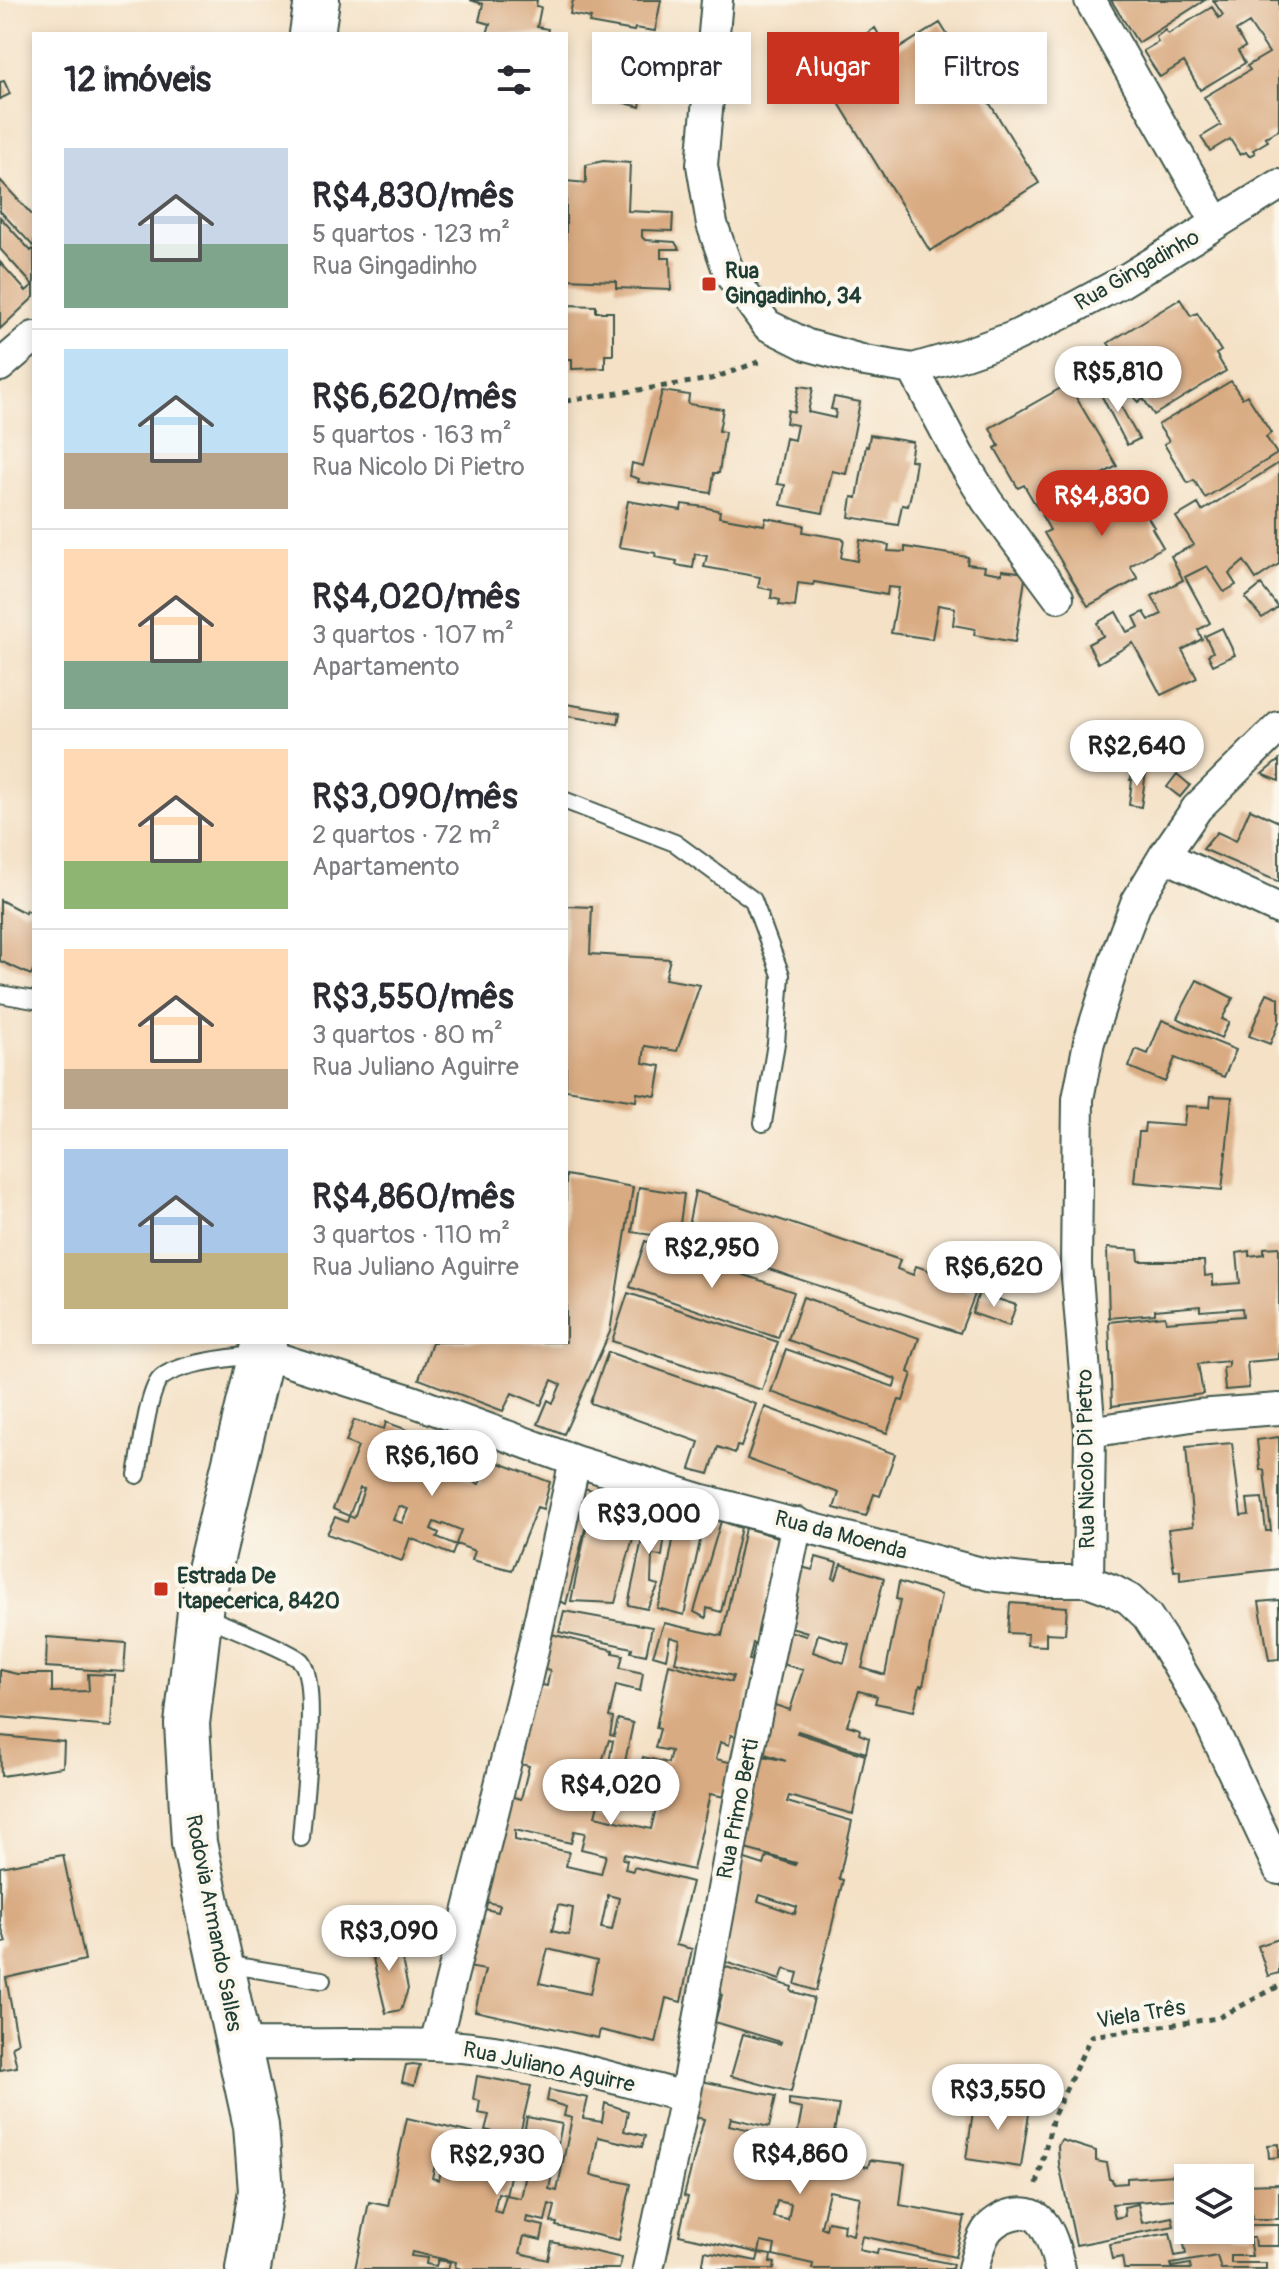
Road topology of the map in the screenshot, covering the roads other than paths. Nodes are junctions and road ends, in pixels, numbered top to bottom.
1 (317, 0) edge
2 (717, 0) edge
3 (1090, 0) edge
4 (312, 32) edge
5 (1279, 185) edge
6 (1217, 223) junction
7 (32, 339) edge
8 (0, 366) edge
9 (913, 369) junction
10 (1058, 597) dead end
11 (1279, 727) edge
12 (568, 802) edge
13 (1164, 856) junction
14 (1279, 909) edge
15 (0, 994) edge
16 (32, 1000) edge
17 (763, 1123) dead end
18 (262, 1348) edge
19 (1279, 1409) edge
20 (1090, 1432) junction
21 (575, 1461) junction
22 (137, 1475) dead end
23 (797, 1523) junction
24 (1088, 1581) junction
25 (199, 1614) junction
26 (301, 1838) dead end
27 (1279, 1869) edge
28 (219, 1963) junction
29 (322, 1980) dead end
30 (237, 2044) junction
31 (435, 2045) junction
32 (685, 2097) junction
33 (248, 2269) edge
34 (648, 2269) edge
35 (973, 2269) edge
36 (1060, 2269) edge

1 - 4 main road
2 - 9 street, Rua Gingadinho
3 - 6 street
5 - 6 street, Rua Gingadinho
6 - 9 street, Rua Gingadinho
7 - 8 street
9 - 10 street
11 - 13 street, Rua Nicolo Di Pietro
12 - 17 lane
13 - 14 street
13 - 20 street, Rua Nicolo Di Pietro
15 - 16 lane
18 - 21 street, Rua da Moenda
18 - 22 lane
18 - 25 main road, Rodovia Armando Salles
19 - 20 street
20 - 24 street, Rua Nicolo Di Pietro
21 - 23 street, Rua da Moenda
21 - 31 street
23 - 24 street, Rua da Moenda
23 - 32 street, Rua Primo Berti
24 - 27 street, Rua da Moenda
25 - 26 lane
25 - 28 main road, Rodovia Armando Salles
28 - 29 lane
28 - 30 main road, Rodovia Armando Salles
30 - 31 street, Rua Juliano Aguirre
30 - 33 main road, Rodovia Armando Salles
31 - 32 street, Rua Juliano Aguirre
32 - 34 street
35 - 36 street

